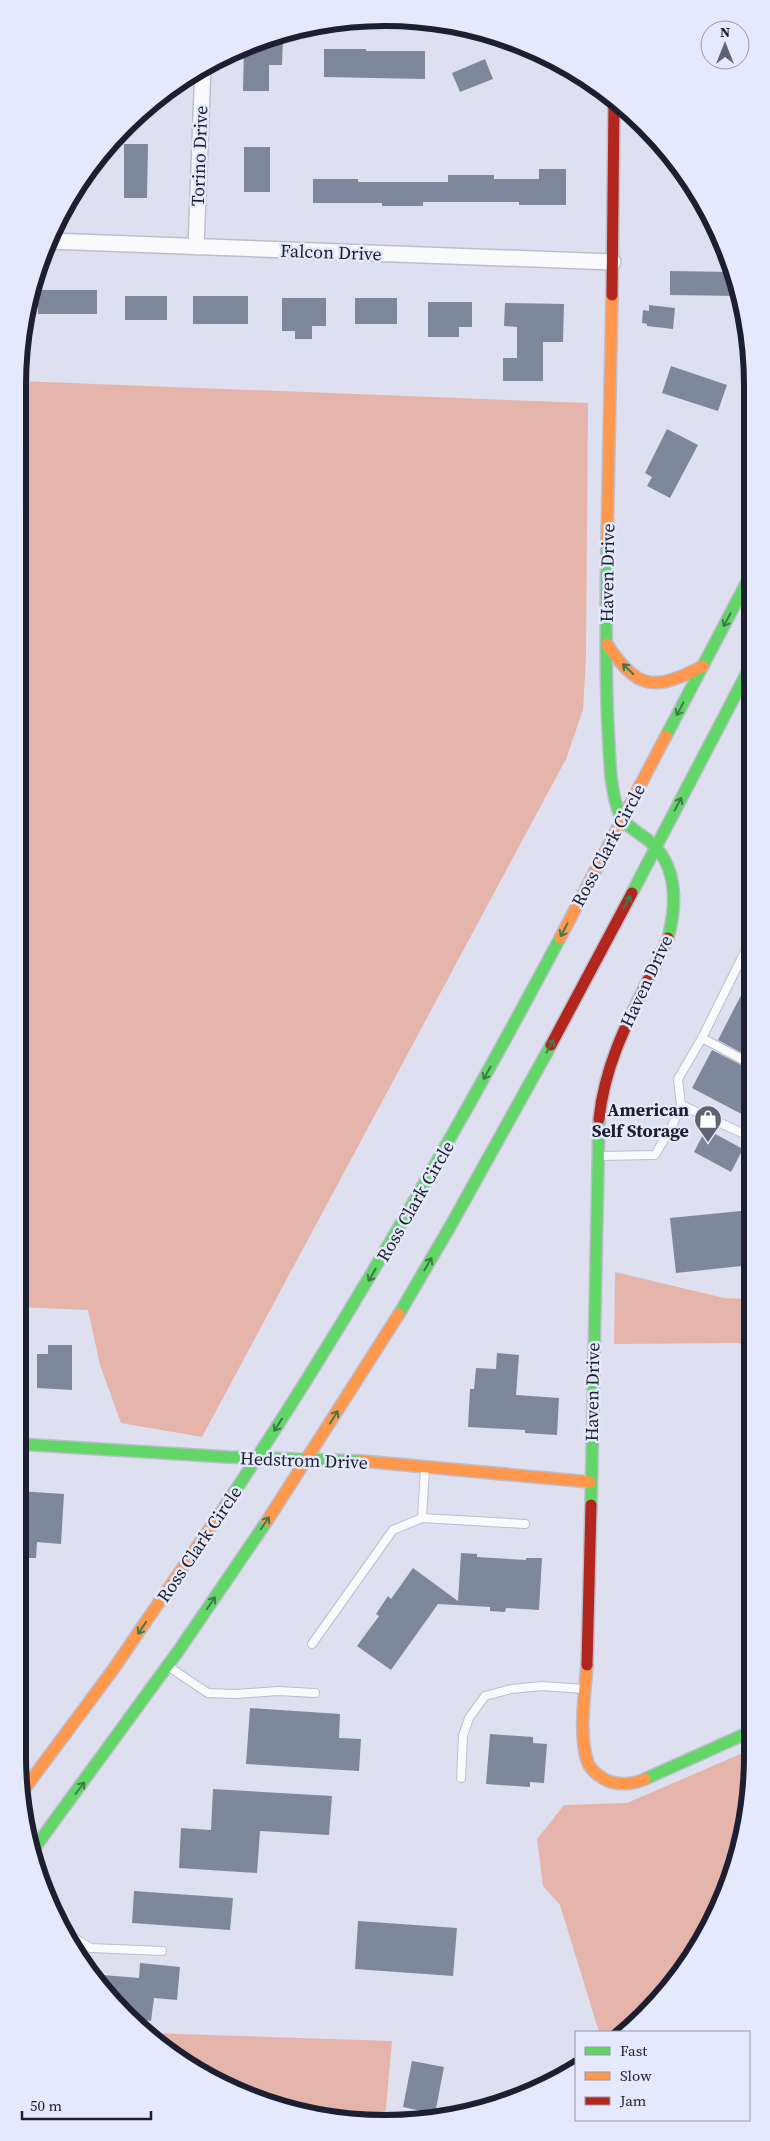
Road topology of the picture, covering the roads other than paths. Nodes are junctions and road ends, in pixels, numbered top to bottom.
1 (203, 76) edge
2 (614, 109) edge
3 (57, 240) edge
4 (196, 247) junction
5 (613, 262) junction
6 (744, 587) edge
7 (607, 644) junction
8 (703, 666) junction
9 (744, 679) edge
10 (622, 819) junction
11 (656, 848) junction
12 (743, 956) edge
13 (702, 1038) junction
14 (744, 1060) edge
15 (681, 1105) junction
16 (744, 1134) edge
17 (598, 1156) junction
18 (26, 1444) edge
19 (258, 1458) junction
20 (308, 1459) junction
21 (426, 1467) junction
22 (590, 1482) junction
23 (422, 1518) junction
24 (525, 1524) dead end
25 (312, 1644) dead end
26 (168, 1666) junction
27 (584, 1688) junction
28 (315, 1693) dead end
29 (744, 1735) edge
30 (461, 1778) dead end
31 (27, 1785) edge
32 (37, 1845) edge
33 (77, 1940) edge
34 (162, 1951) dead end

1 - 4 street, Torino Drive
2 - 5 main road, Haven Drive
3 - 4 street, Falcon Drive
4 - 5 street, Falcon Drive
5 - 7 main road, Haven Drive
6 -> 8 main road, Ross Clark Circle
8 -> 7 main road
7 - 10 main road, Haven Drive
8 -> 10 main road, Ross Clark Circle
11 -> 9 main road
10 - 11 main road, Haven Drive
10 -> 19 main road, Ross Clark Circle
11 - 17 main road, Haven Drive
20 -> 11 main road
12 - 13 lane
13 - 14 lane
13 - 15 lane
15 - 16 lane
15 - 17 lane
17 - 22 main road, Haven Drive
18 - 19 main road, Hedstrom Drive
19 - 20 main road, Hedstrom Drive
19 -> 31 main road, Ross Clark Circle
20 - 21 main road, Hedstrom Drive
26 -> 20 main road
21 - 22 main road, Hedstrom Drive
21 - 23 lane
22 - 27 main road, Haven Drive
23 - 24 lane
23 - 25 lane
26 - 28 lane
32 -> 26 main road
27 - 29 main road, Haven Drive
27 - 30 lane
33 - 34 lane

